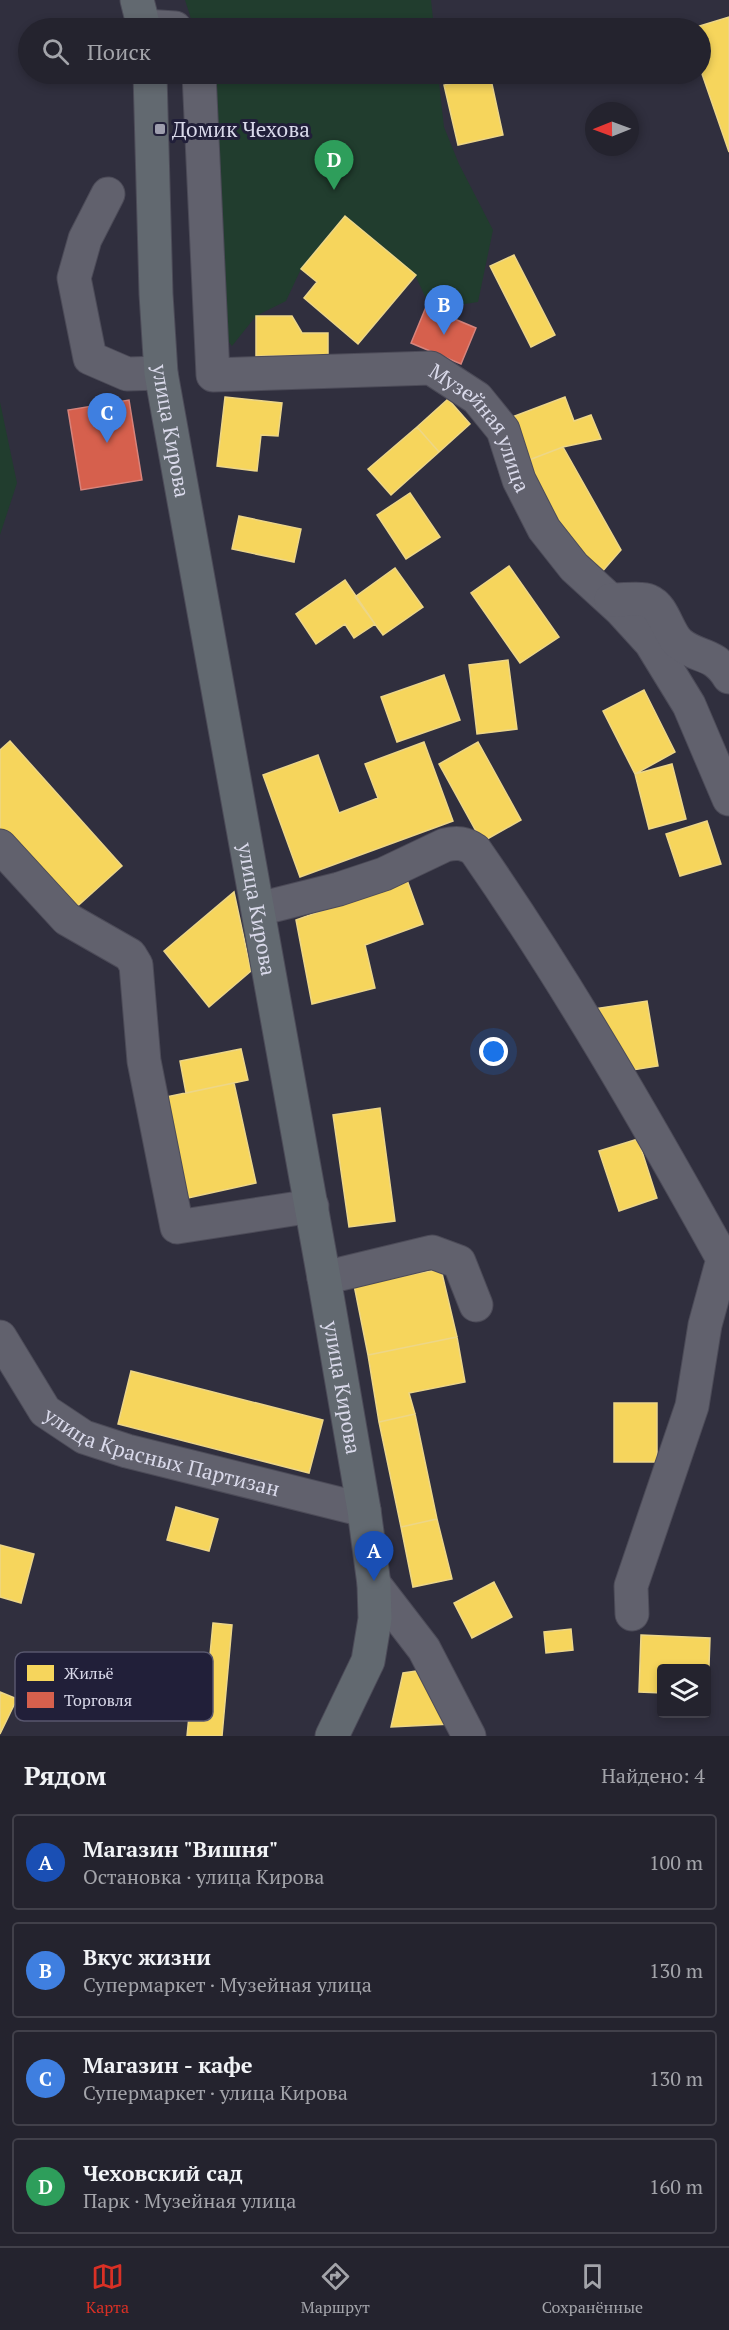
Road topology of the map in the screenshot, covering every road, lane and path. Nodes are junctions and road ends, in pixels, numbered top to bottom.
1 (150, 84) edge
2 (199, 84) edge
3 (108, 194) dead end
4 (161, 373) junction
5 (611, 600) junction
6 (729, 677) edge
7 (729, 799) edge
8 (0, 846) edge
9 (259, 909) junction
10 (312, 1206) junction
11 (324, 1278) junction
12 (476, 1305) dead end
13 (0, 1337) edge
14 (364, 1510) junction
15 (374, 1584) junction
16 (632, 1614) dead end
17 (332, 1736) edge
18 (469, 1736) edge

1 - 4 main road, улица Кирова
2 - 5 street, Музейная улица
3 - 4 street
4 - 9 main road, улица Кирова
5 - 6 street
5 - 7 street, Музейная улица
8 - 10 street
9 - 10 main road, улица Кирова
9 - 16 street
10 - 11 main road, улица Кирова
11 - 12 street
11 - 14 main road, улица Кирова
13 - 14 street, улица Красных Партизан
14 - 15 main road, улица Кирова
15 - 17 main road, улица Кирова
15 - 18 street

